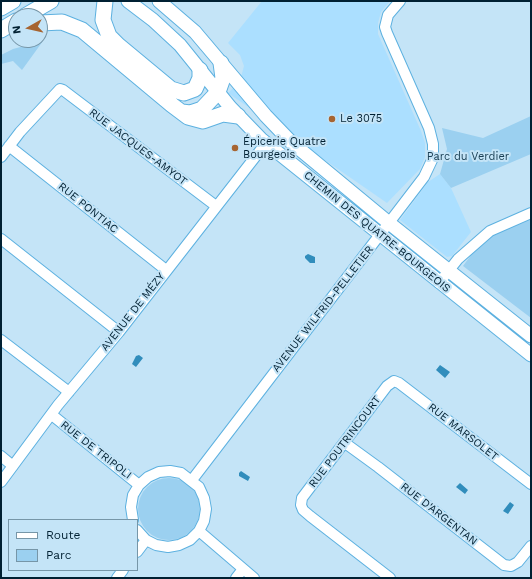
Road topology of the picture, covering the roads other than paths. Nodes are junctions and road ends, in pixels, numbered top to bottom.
1 (13, 1) edge
2 (51, 1) edge
3 (105, 1) edge
4 (128, 1) edge
5 (159, 1) edge
6 (400, 1) edge
7 (1, 8) edge
8 (39, 8) edge
9 (48, 23) edge
10 (221, 62) junction
11 (200, 70) junction
12 (218, 92) junction
13 (182, 112) junction
14 (238, 116) junction
15 (266, 143) junction
16 (9, 146) junction
17 (1, 157) edge
18 (216, 206) junction
19 (531, 213) edge
20 (389, 223) junction
21 (380, 234) junction
22 (1, 239) edge
23 (166, 270) junction
24 (449, 271) junction
25 (439, 283) junction
26 (119, 332) junction
27 (531, 336) edge
28 (1, 340) edge
29 (531, 355) edge
30 (394, 381) joint
31 (69, 392) junction
32 (52, 415) junction
33 (345, 443) junction
34 (1, 456) edge
35 (13, 466) junction
36 (192, 480) junction
37 (1, 482) edge
38 (139, 484) junction
39 (531, 484) edge
40 (133, 519) edge
41 (138, 531) edge
42 (198, 532) junction
43 (146, 540) junction
44 (531, 546) edge
45 (138, 551) edge
46 (243, 569) junction
47 (236, 578) edge
48 (254, 578) edge
49 (390, 578) edge

1 - 7 highway
2 - 8 highway
3 - 11 highway
4 - 11 main road, CHEMIN DES QUATRE-BOURGEOIS
5 - 10 main road, CHEMIN DES QUATRE-BOURGEOIS
6 - 20 street, AVENUE WILFRID-PELLETIER
9 - 13 highway
10 - 12 highway
10 - 20 main road, CHEMIN DES QUATRE-BOURGEOIS
11 - 12 main road, CHEMIN DES QUATRE-BOURGEOIS
12 - 13 highway
12 - 14 main road, CHEMIN DES QUATRE-BOURGEOIS
13 - 14 highway
14 - 15 main road, CHEMIN DES QUATRE-BOURGEOIS
15 - 18 street, AVENUE DE MÉZY
15 - 21 main road, CHEMIN DES QUATRE-BOURGEOIS
16 - 17 street
16 - 18 street, RUE JACQUES-AMYOT
16 - 23 street, RUE PONTIAC
18 - 23 street, AVENUE DE MÉZY
19 - 24 street
20 - 21 street, AVENUE WILFRID-PELLETIER
20 - 24 main road, CHEMIN DES QUATRE-BOURGEOIS
21 - 25 main road, CHEMIN DES QUATRE-BOURGEOIS
21 - 36 street, AVENUE WILFRID-PELLETIER
22 - 26 street
23 - 26 street, AVENUE DE MÉZY
24 - 25 street
24 - 27 main road, CHEMIN DES QUATRE-BOURGEOIS
25 - 29 main road, CHEMIN DES QUATRE-BOURGEOIS
26 - 31 street, AVENUE DE MÉZY
28 - 31 street
30 - 33 street, RUE POUTRINCOURT
30 - 39 street, RUE MARSOLET
31 - 32 street, AVENUE DE MÉZY
32 - 35 street, AVENUE DE MÉZY
32 - 38 street, RUE DE TRIPOLI
33 - 44 street, RUE D'ARGENTAN
33 - 49 street, RUE POUTRINCOURT
34 - 35 street
35 - 37 street, AVENUE DE MÉZY
36 - 38 street
36 - 42 street
38 - 40 street
41 - 43 street
42 - 43 street
42 - 46 street
43 - 45 street
46 - 47 street
46 - 48 street

